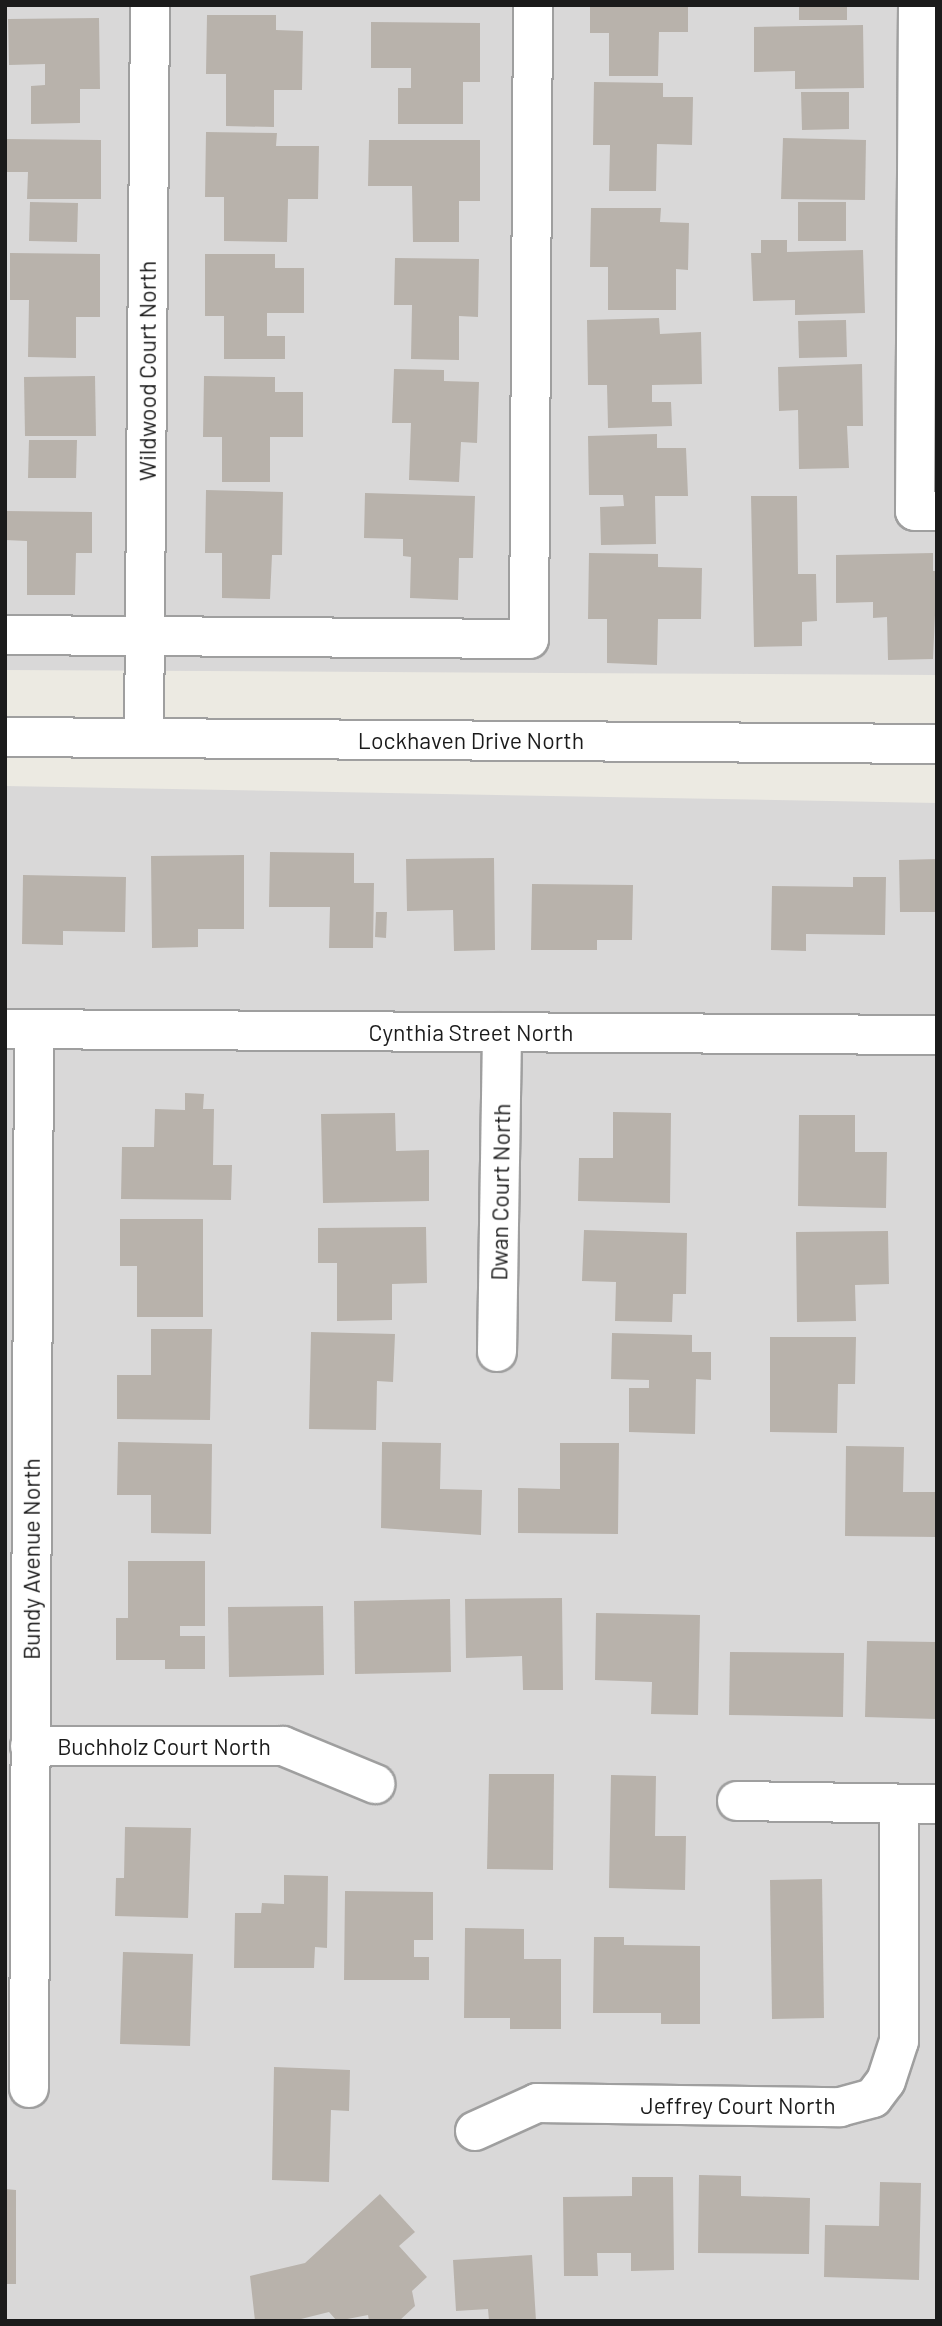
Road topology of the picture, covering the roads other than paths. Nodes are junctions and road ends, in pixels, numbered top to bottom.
1 (150, 5) edge
2 (533, 5) edge
3 (918, 5) edge
4 (937, 511) edge
5 (5, 635) edge
6 (145, 636) junction
7 (5, 737) edge
8 (145, 737) junction
9 (937, 744) edge
10 (20, 1029) edge
11 (502, 1032) junction
12 (937, 1035) edge
13 (497, 1353) dead end
14 (30, 1746) junction
15 (375, 1784) dead end
16 (18, 1790) edge
17 (737, 1801) dead end
18 (899, 1804) junction
19 (937, 1804) edge
20 (29, 2088) dead end
21 (475, 2131) dead end

1 - 6 street, Wildwood Court North
2 - 6 street
3 - 4 street
5 - 6 street
6 - 8 street, Wildwood Court North
7 - 8 street, Lockhaven Drive North
8 - 9 street, Lockhaven Drive North
10 - 11 street, Cynthia Street North
10 - 14 street, Bundy Avenue North
11 - 12 street, Cynthia Street North
11 - 13 street, Dwan Court North
14 - 15 street, Buchholz Court North
14 - 16 street, Bundy Avenue North
16 - 20 street, Bundy Avenue North
17 - 18 street
18 - 19 street
18 - 21 street, Jeffrey Court North

